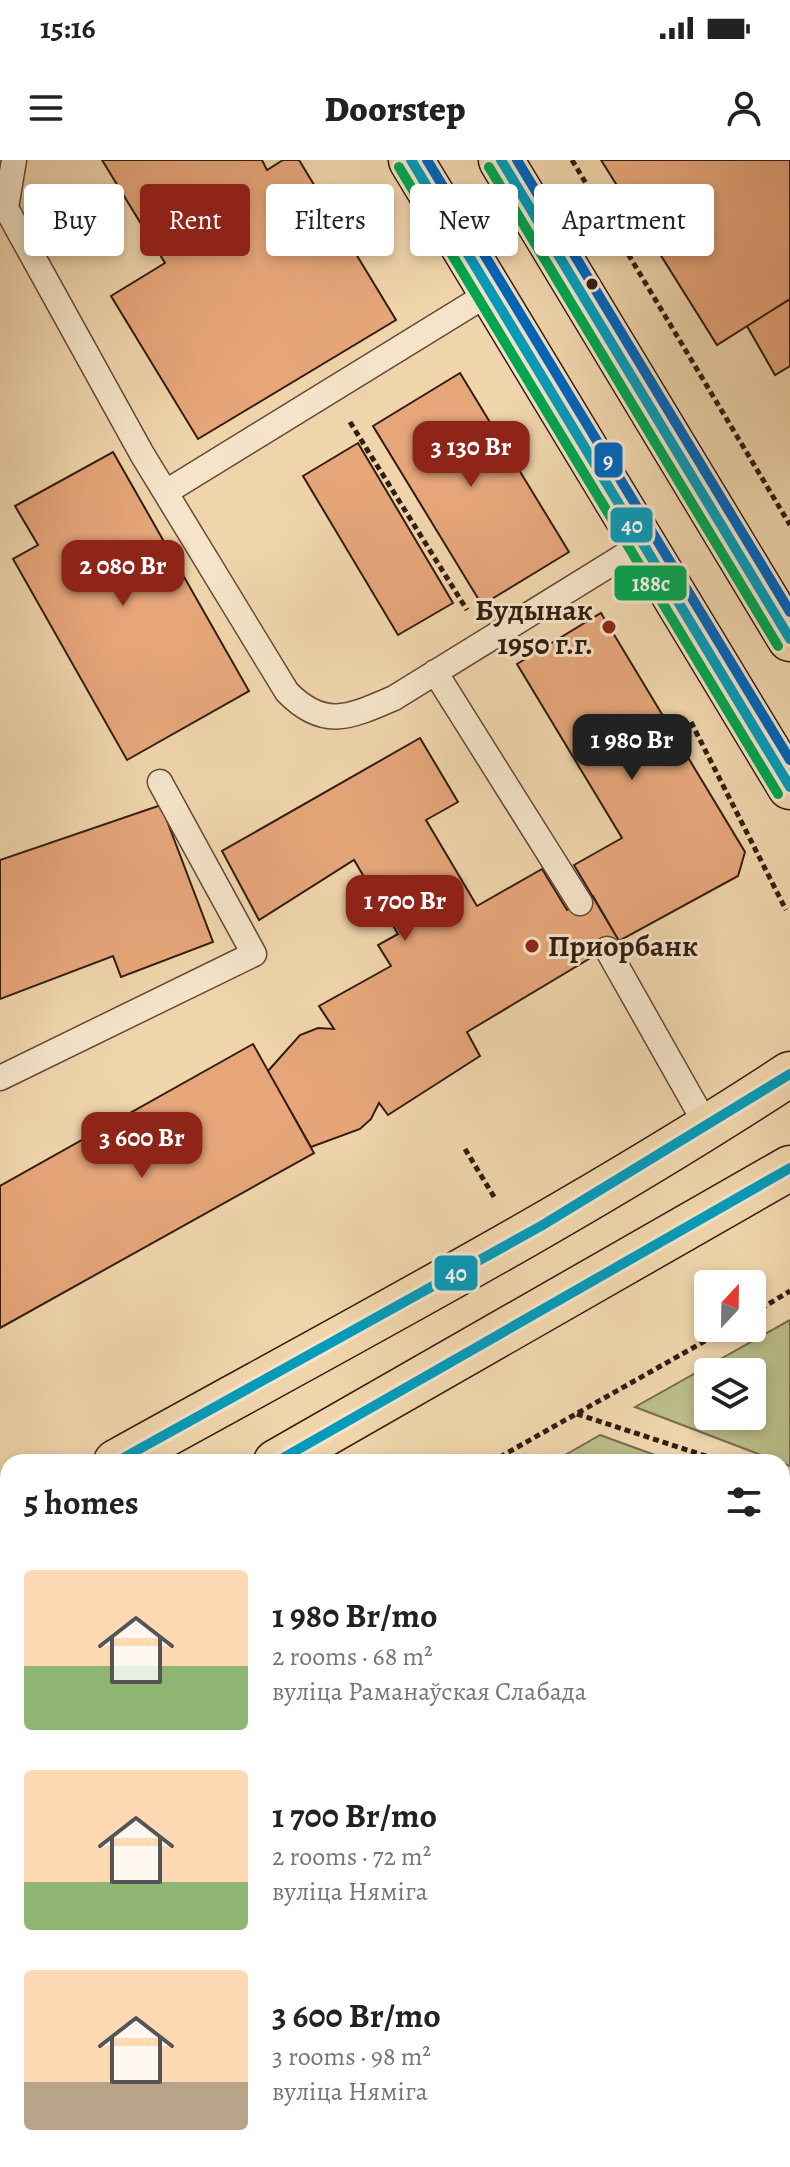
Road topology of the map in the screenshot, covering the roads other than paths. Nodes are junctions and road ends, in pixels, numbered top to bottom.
1 (14, 160) edge
2 (411, 160) edge
3 (501, 160) edge
4 (491, 292) junction
5 (166, 492) junction
6 (643, 544) junction
7 (790, 639) edge
8 (435, 672) junction
9 (160, 782) dead end
10 (790, 787) edge
11 (580, 903) dead end
12 (607, 949) dead end
13 (790, 1074) edge
14 (0, 1078) edge
15 (708, 1128) junction
16 (790, 1168) edge
17 (130, 1454) edge
18 (290, 1454) edge

1 - 5 lane
2 - 4 main road
3 - 7 main road
4 - 5 lane
4 - 6 main road
5 - 8 lane
6 - 8 lane
6 - 10 main road
8 - 11 lane
9 - 14 lane
12 - 15 lane
13 - 15 main road
15 - 17 main road
16 - 18 main road

